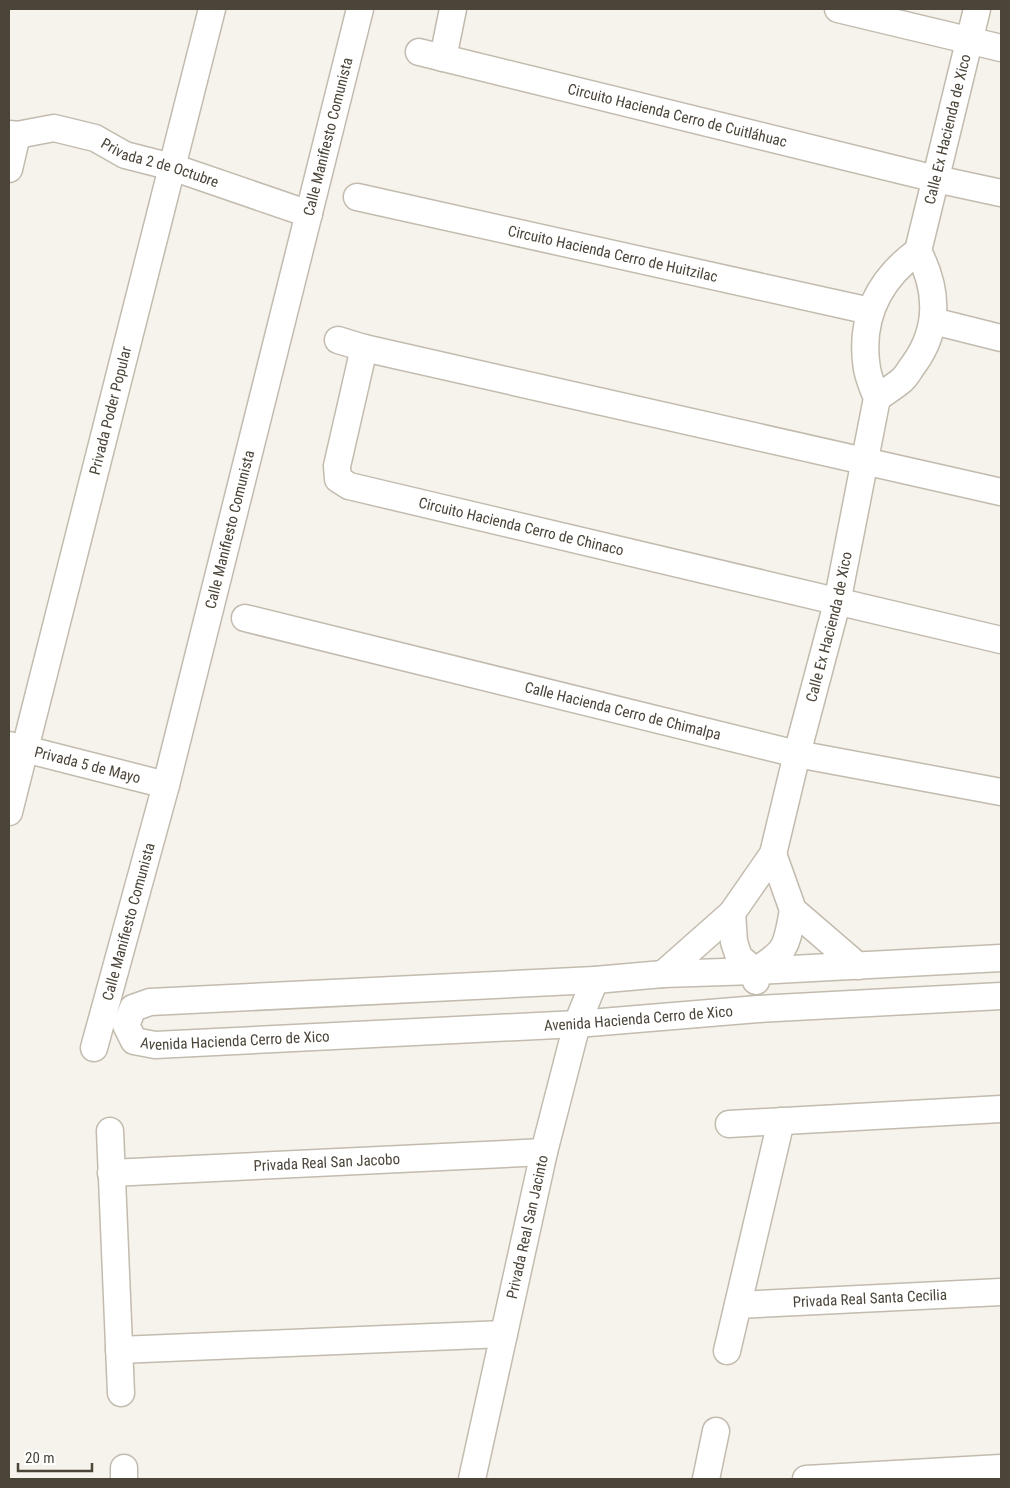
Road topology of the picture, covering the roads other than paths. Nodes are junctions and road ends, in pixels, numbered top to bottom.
1 (212, 9) edge
2 (360, 9) edge
3 (453, 9) edge
4 (838, 9) edge
5 (977, 9) edge
6 (969, 41) junction
7 (1001, 48) edge
8 (13, 134) edge
9 (172, 167) junction
10 (9, 169) edge
11 (936, 179) junction
12 (1001, 194) edge
13 (357, 197) dead end
14 (309, 214) junction
15 (918, 251) junction
16 (870, 311) junction
17 (933, 322) junction
18 (1001, 338) edge
19 (338, 340) dead end
20 (364, 348) junction
21 (877, 398) junction
22 (863, 462) junction
23 (1001, 492) edge
24 (837, 603) junction
25 (245, 618) dead end
26 (1001, 640) edge
27 (17, 748) edge
28 (796, 754) junction
29 (166, 785) junction
30 (1001, 792) edge
31 (9, 812) edge
32 (773, 854) junction
33 (793, 910) junction
34 (732, 913) junction
35 (1001, 958) edge
36 (858, 966) junction
37 (755, 972) junction
38 (663, 974) junction
39 (595, 980) junction
40 (1001, 996) edge
41 (758, 1009) junction
42 (577, 1024) junction
43 (94, 1048) dead end
44 (1001, 1108) edge
45 (782, 1121) junction
46 (729, 1124) dead end
47 (110, 1131) dead end
48 (544, 1152) junction
49 (110, 1173) junction
50 (1001, 1292) edge
51 (738, 1306) junction
52 (504, 1334) junction
53 (119, 1350) junction
54 (727, 1351) dead end
55 (120, 1393) dead end
56 (716, 1431) dead end
57 (1001, 1468) edge
58 (472, 1479) edge
59 (706, 1479) edge
60 (806, 1479) edge

1 - 9 street, Privada Poder Popular
2 - 14 street, Calle Manifiesto Comunista
3 - 11 street, Circuito Hacienda Cerro de Cuitláhuac
4 - 6 street
5 - 6 street, Calle Ex Hacienda de Xico
6 - 7 street
6 - 11 street, Calle Ex Hacienda de Xico
8 - 9 street, Privada 2 de Octubre
8 - 10 street
9 - 14 street, Privada 2 de Octubre
9 - 27 street, Privada Poder Popular
11 - 12 street, Circuito Hacienda Cerro de Cuitláhuac
11 - 15 street, Calle Ex Hacienda de Xico
13 - 16 street, Circuito Hacienda Cerro de Huitzilac
14 - 29 street, Calle Manifiesto Comunista
15 - 16 street
15 - 17 street
16 - 21 street
17 - 18 street
17 - 21 street
19 - 20 street
20 - 22 street
20 - 24 street, Circuito Hacienda Cerro de Chinaco
21 - 22 street, Calle Ex Hacienda de Xico
22 - 23 street
22 - 24 street, Calle Ex Hacienda de Xico
24 - 26 street
24 - 28 street, Calle Ex Hacienda de Xico
25 - 28 street, Calle Hacienda Cerro de Chimalpa
27 - 29 street, Privada 5 de Mayo
27 - 31 street, Privada Poder Popular
28 - 30 street, Calle Hacienda Cerro de Chimalpa
28 - 32 street, Calle Ex Hacienda de Xico
29 - 43 street, Calle Manifiesto Comunista
32 - 33 street
32 - 34 street, Calle Ex Hacienda de Xico
33 - 36 street
33 - 37 street
34 - 37 street
34 - 38 street, Calle Ex Hacienda de Xico
35 - 36 street, Avenida Hacienda Cerro de Xico
36 - 37 street, Avenida Hacienda Cerro de Xico
37 - 38 street, Avenida Hacienda Cerro de Xico
37 - 41 street
38 - 39 street, Avenida Hacienda Cerro de Xico
39 - 42 street, Privada Real San Jacinto
39 - 42 street, Avenida Hacienda Cerro de Xico
40 - 41 street, Avenida Hacienda Cerro de Xico
41 - 42 street, Avenida Hacienda Cerro de Xico
42 - 48 street, Privada Real San Jacinto
44 - 45 street
45 - 46 street
45 - 51 street
47 - 49 street
48 - 49 street, Privada Real San Jacobo
48 - 52 street, Privada Real San Jacinto
49 - 53 street
50 - 51 street, Privada Real Santa Cecilia
51 - 54 street
52 - 53 street
52 - 58 street, Privada Real San Jacinto
53 - 55 street
56 - 59 street
57 - 60 street

